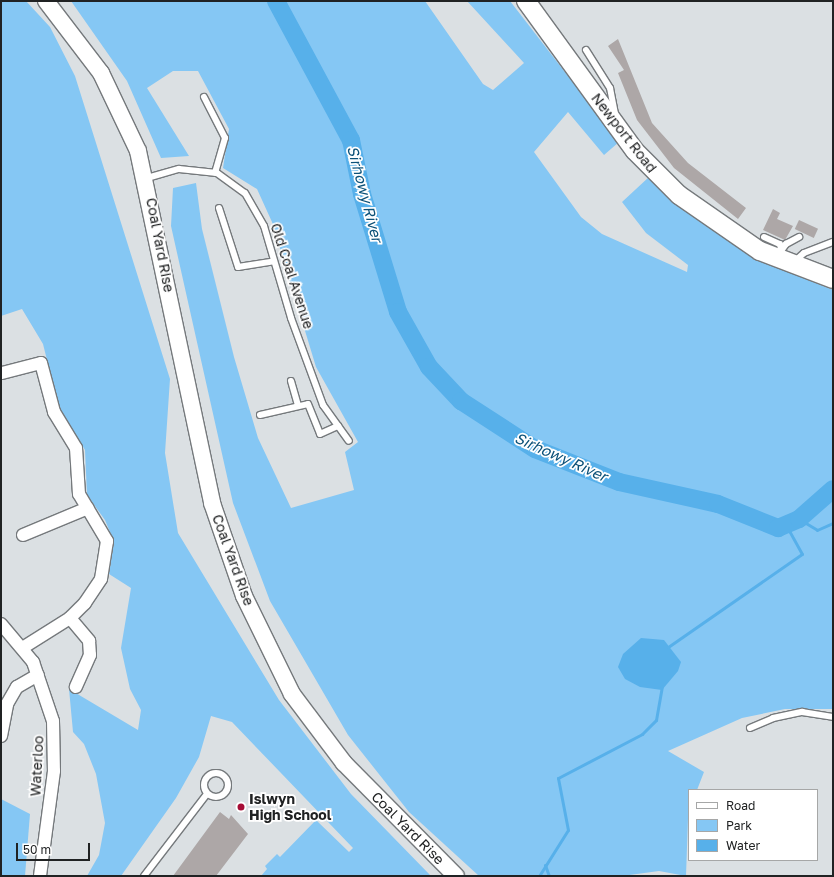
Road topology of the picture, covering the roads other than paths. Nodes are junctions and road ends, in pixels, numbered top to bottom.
1 (46, 1) edge
2 (526, 1) edge
3 (586, 50) dead end
4 (204, 97) dead end
5 (618, 129) junction
6 (214, 173) junction
7 (147, 178) junction
8 (219, 208) dead end
9 (764, 237) dead end
10 (799, 237) dead end
11 (833, 242) edge
12 (783, 257) junction
13 (274, 260) junction
14 (833, 279) edge
15 (2, 373) edge
16 (291, 382) dead end
17 (298, 405) junction
18 (260, 415) dead end
19 (338, 426) junction
20 (349, 441) dead end
21 (88, 508) junction
22 (23, 535) dead end
23 (70, 618) junction
24 (1, 624) edge
25 (24, 647) junction
26 (38, 675) junction
27 (76, 687) dead end
28 (833, 717) edge
29 (750, 728) dead end
30 (1, 736) edge
31 (207, 794) junction
32 (40, 876) edge
33 (144, 876) edge
34 (456, 876) edge

1 - 7 main road, Coal Yard Rise
2 - 5 main road, Newport Road
3 - 5 lane
4 - 6 lane
5 - 12 main road, Newport Road
6 - 7 lane, Old Coal Avenue
6 - 13 lane, Old Coal Avenue
7 - 34 main road, Coal Yard Rise
8 - 13 lane
9 - 12 lane
10 - 12 lane
11 - 12 lane
12 - 14 main road, Newport Road
13 - 19 lane, Old Coal Avenue
15 - 21 street
16 - 17 lane
17 - 18 lane
17 - 19 lane
19 - 20 lane, Old Coal Avenue
21 - 22 street
21 - 23 street
23 - 25 street
23 - 27 street
24 - 25 street, Waterloo
25 - 26 street, Waterloo
26 - 30 street
26 - 32 street, Waterloo
28 - 29 lane
31 - 31 lane
31 - 33 lane

